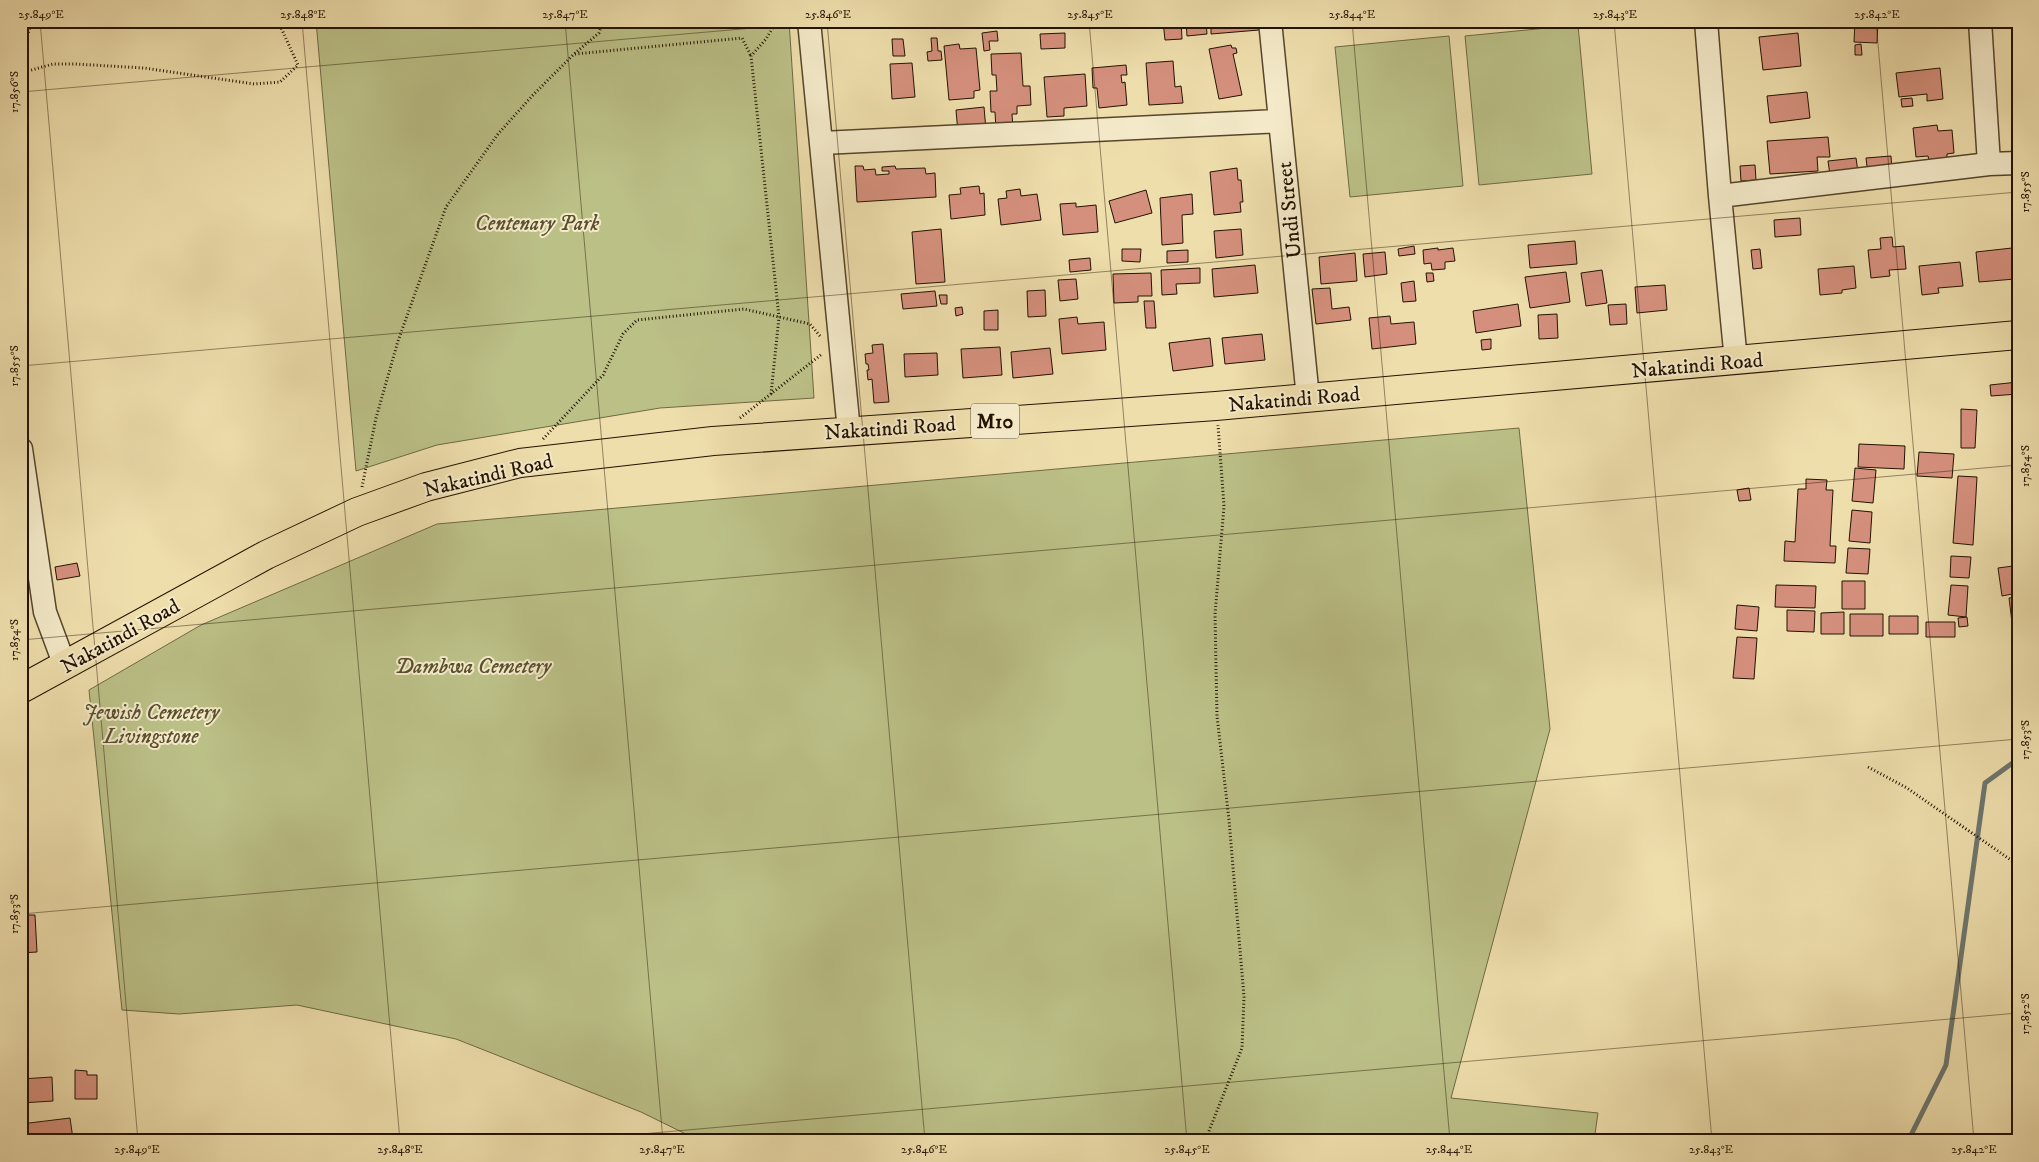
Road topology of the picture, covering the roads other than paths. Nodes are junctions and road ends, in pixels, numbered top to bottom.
1 (809, 21) edge
2 (1270, 21) edge
3 (1706, 21) edge
4 (1980, 21) edge
5 (1280, 121) junction
6 (822, 143) junction
7 (2018, 163) edge
8 (1989, 164) junction
9 (1720, 196) junction
10 (2018, 335) edge
11 (1736, 361) junction
12 (1308, 398) junction
13 (849, 431) junction
14 (21, 449) edge
15 (65, 666) junction
16 (21, 689) edge

1 - 6 street
2 - 5 street, Undi Street
3 - 9 street
4 - 8 street
5 - 6 street
5 - 12 street, Undi Street
6 - 13 street
7 - 8 street
8 - 9 street
9 - 11 street
10 - 11 highway, Nakatindi Road / M10
11 - 12 highway, Nakatindi Road / M10
12 - 13 highway, Nakatindi Road / M10
13 - 15 highway, Nakatindi Road / M10
14 - 15 street
15 - 16 highway, Nakatindi Road / M10

